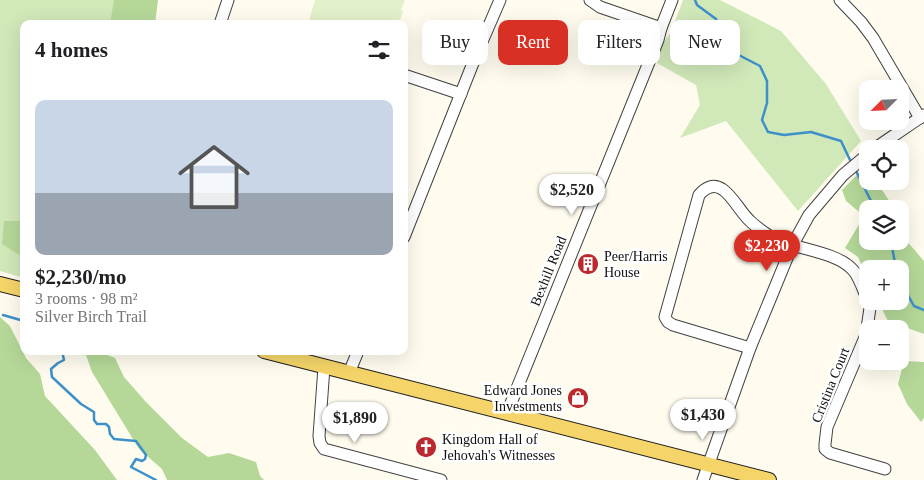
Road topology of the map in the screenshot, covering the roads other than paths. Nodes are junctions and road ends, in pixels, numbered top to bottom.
1 (228, 0) edge
2 (500, 0) edge
3 (590, 0) edge
4 (672, 0) edge
5 (840, 0) edge
6 (221, 20) edge
7 (661, 28) junction
8 (408, 76) edge
9 (461, 94) junction
10 (922, 117) edge
11 (888, 140) edge
12 (859, 162) edge
13 (408, 227) edge
14 (792, 246) junction
15 (859, 281) edge
16 (0, 284) edge
17 (20, 289) edge
18 (870, 310) edge
19 (750, 348) junction
20 (279, 355) edge
21 (357, 355) edge
22 (324, 367) junction
23 (350, 373) junction
24 (507, 413) junction
25 (709, 464) junction
26 (885, 469) dead end
27 (441, 480) edge
28 (703, 480) edge
29 (769, 480) edge

1 - 6 street
2 - 9 street
3 - 7 street
4 - 7 street, Bexhill Road
5 - 10 street
7 - 24 street, Bexhill Road
8 - 9 street
9 - 13 street
10 - 11 street
12 - 14 street
14 - 15 street, Cristina Court
14 - 19 street
14 - 19 street, Cristina Court
16 - 17 main road
18 - 26 street, Cristina Court
19 - 25 street
20 - 22 main road
21 - 23 street
22 - 23 main road
22 - 27 street
23 - 24 main road
24 - 25 main road
25 - 28 street
25 - 29 main road

